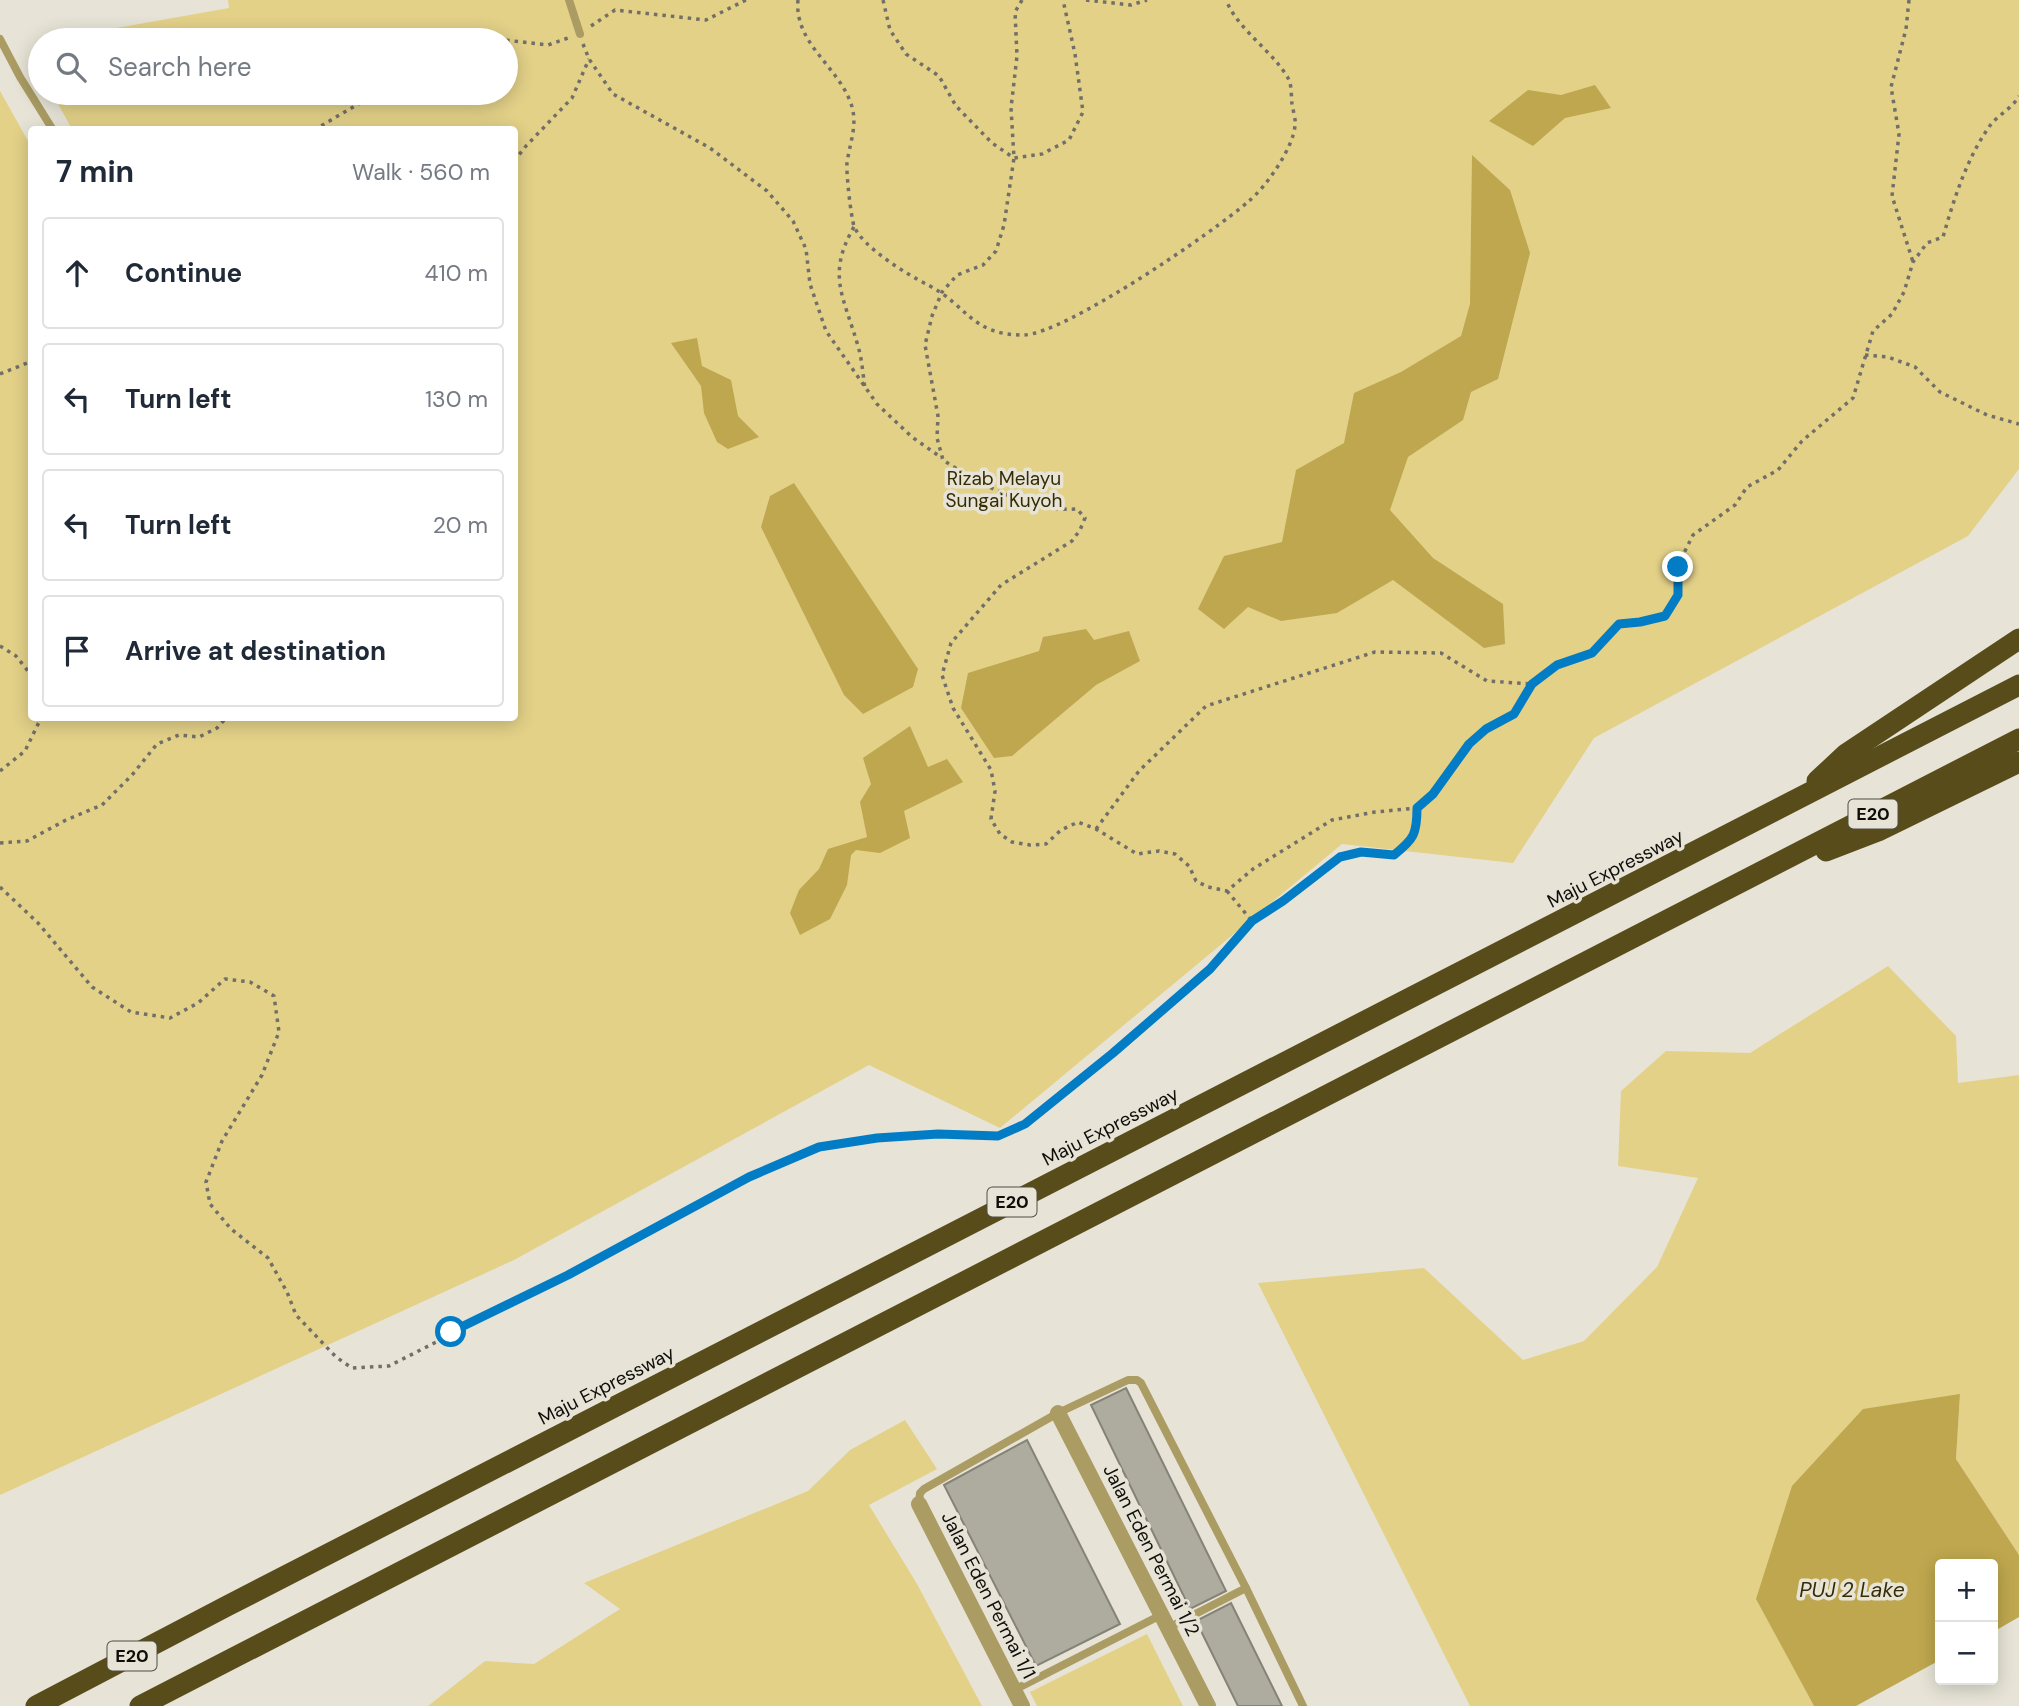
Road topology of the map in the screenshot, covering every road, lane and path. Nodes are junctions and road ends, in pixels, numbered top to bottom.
1 (569, 0) edge
2 (746, 0) edge
3 (798, 0) edge
4 (883, 0) edge
5 (1022, 0) edge
6 (1063, 0) edge
7 (1086, 0) edge
8 (1147, 0) edge
9 (1227, 0) edge
10 (1909, 0) edge
11 (580, 34) junction
12 (0, 39) edge
13 (518, 42) edge
14 (589, 60) junction
15 (28, 87) edge
16 (2019, 96) edge
17 (38, 105) edge
18 (357, 105) edge
19 (2017, 105) edge
20 (51, 126) edge
21 (321, 126) edge
22 (518, 157) edge
23 (1014, 158) junction
24 (854, 226) junction
25 (1913, 262) junction
26 (942, 292) junction
27 (1864, 354) junction
28 (28, 363) edge
29 (0, 374) edge
30 (865, 390) junction
31 (2019, 424) edge
32 (943, 460) junction
33 (2019, 639) edge
34 (0, 646) edge
35 (28, 671) edge
36 (1532, 684) junction
37 (2019, 685) edge
38 (40, 721) edge
39 (223, 721) edge
40 (2019, 739) edge
41 (2019, 762) edge
42 (0, 771) edge
43 (1798, 799) junction
44 (1417, 808) junction
45 (1096, 829) junction
46 (0, 843) edge
47 (0, 887) edge
48 (1726, 890) junction
49 (1227, 891) junction
50 (1252, 921) junction
51 (1058, 1413) junction
52 (919, 1504) joint
53 (1246, 1588) junction
54 (1165, 1621) junction
55 (1014, 1690) junction
56 (36, 1706) edge
57 (140, 1706) edge
58 (1022, 1706) edge
59 (1208, 1706) edge
60 (1303, 1706) edge

1 - 11 lane
2 - 11 path
3 - 24 path
4 - 23 path
5 - 23 path
6 - 23 path
7 - 8 path
9 - 26 path
10 - 25 path
11 - 13 path
11 - 14 path
12 - 15 lane
14 - 22 path
14 - 30 path
16 - 19 path
17 - 20 lane
18 - 21 path
19 - 25 path
23 - 26 path
24 - 26 path
24 - 30 path
25 - 27 path
26 - 32 path
27 - 31 path
27 - 36 path
28 - 29 path
30 - 32 path
32 - 45 path
33 - 43 highway
34 - 35 path
36 - 44 path
36 - 45 path
37 - 43 highway, Maju Expressway / E20
38 - 42 path
39 - 46 path
40 - 48 highway, E20
41 - 48 highway
43 - 56 highway, Maju Expressway / E20
44 - 49 path
44 - 50 path
45 - 49 path
47 - 50 path
48 - 57 highway, E20
49 - 50 path
51 - 52 lane
51 - 53 lane
51 - 54 street, Jalan Eden Permai 1/2
52 - 55 street, Jalan Eden Permai 1/1
53 - 54 lane
53 - 60 lane
54 - 55 lane
54 - 59 street, Jalan Eden Permai 1/2
55 - 58 street, Jalan Eden Permai 1/1

